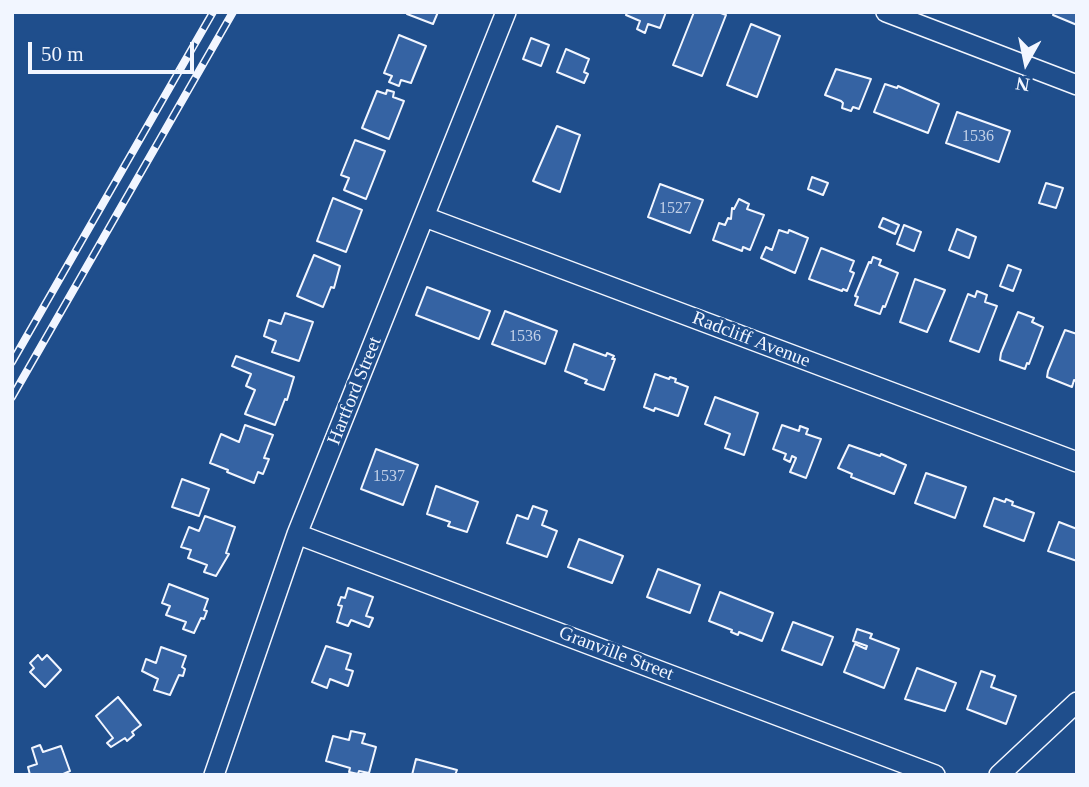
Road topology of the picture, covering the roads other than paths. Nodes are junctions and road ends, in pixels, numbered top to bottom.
1 (506, 12) edge
2 (886, 12) edge
3 (1077, 85) edge
4 (425, 217) junction
5 (1077, 462) edge
6 (297, 534) junction
7 (1077, 702) edge
8 (214, 775) edge
9 (934, 775) edge
10 (999, 775) edge

1 - 4 street, Hartford Street
2 - 3 street
4 - 5 street, Radcliff Avenue
4 - 6 street, Hartford Street
6 - 8 street, Hartford Street
6 - 9 street, Granville Street
7 - 10 street

